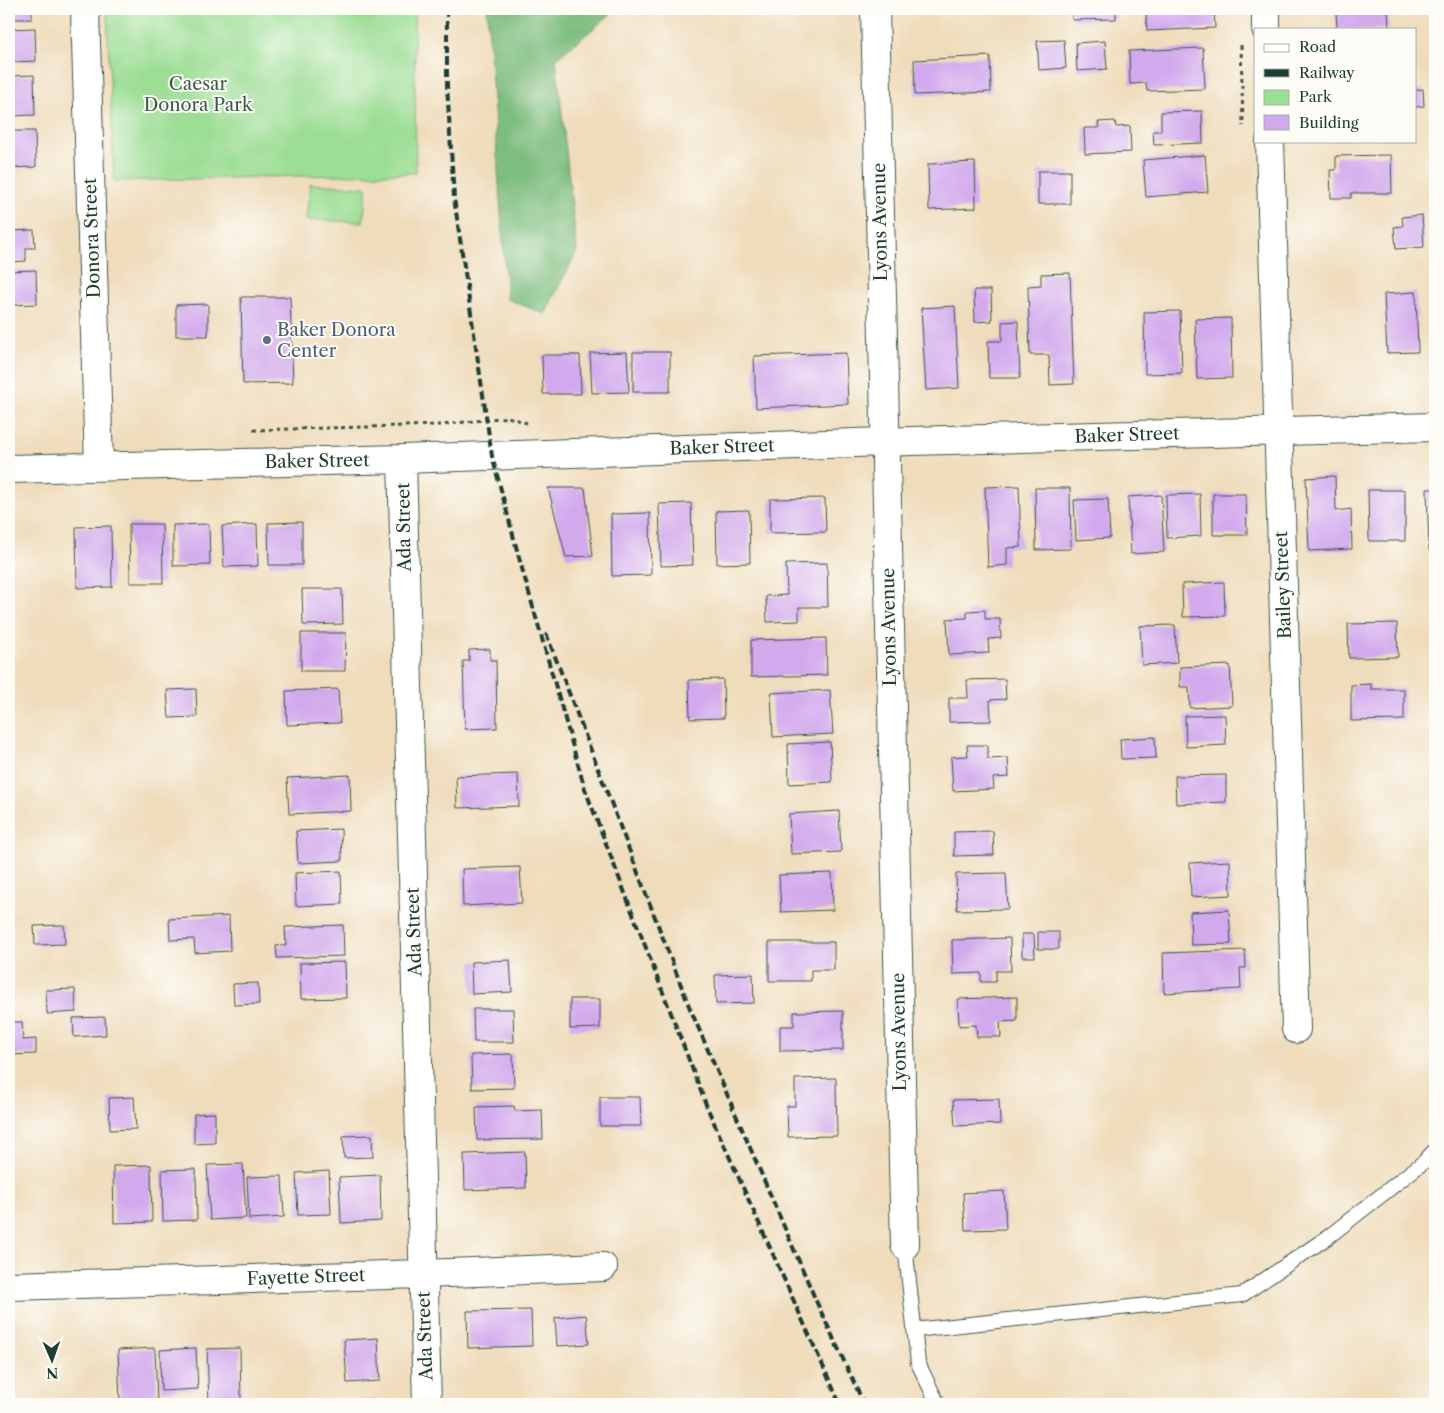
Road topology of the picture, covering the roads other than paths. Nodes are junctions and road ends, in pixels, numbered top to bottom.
1 (85, 9) edge
2 (875, 9) edge
3 (1266, 9) edge
4 (1266, 28) edge
5 (1270, 142) edge
6 (1435, 427) edge
7 (1278, 430) junction
8 (884, 442) junction
9 (402, 459) junction
10 (99, 466) junction
11 (9, 469) edge
12 (1296, 1029) dead end
13 (1435, 1150) edge
14 (905, 1245) joint
15 (603, 1267) dead end
16 (423, 1274) junction
17 (9, 1286) edge
18 (914, 1330) junction
19 (427, 1404) edge
20 (938, 1404) edge

1 - 10 street, Donora Street
2 - 8 street, Lyons Avenue
3 - 4 street
5 - 7 street, Bailey Street
6 - 7 street, Baker Street
7 - 8 street, Baker Street
7 - 12 street, Bailey Street
8 - 9 street, Baker Street
8 - 14 street, Lyons Avenue
9 - 10 street, Baker Street
9 - 16 street, Ada Street
10 - 11 street, Baker Street
13 - 18 lane
14 - 18 lane
15 - 16 street, Fayette Street
16 - 17 street, Fayette Street
16 - 19 street, Ada Street
18 - 20 lane

